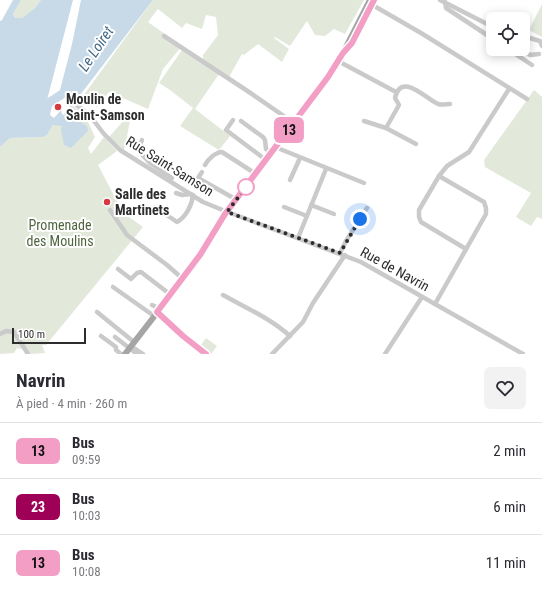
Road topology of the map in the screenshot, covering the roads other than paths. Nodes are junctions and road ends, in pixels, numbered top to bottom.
1 (442, 1) edge
2 (371, 2) edge
3 (486, 23) edge
4 (486, 34) edge
5 (164, 36) dead end
6 (530, 38) edge
7 (542, 46) edge
8 (530, 55) edge
9 (541, 55) edge
10 (518, 56) edge
11 (338, 61) junction
12 (532, 65) dead end
13 (509, 89) junction
14 (396, 92) junction
15 (70, 100) dead end
16 (527, 100) dead end
17 (450, 104) dead end
18 (233, 120) dead end
19 (364, 121) dead end
20 (241, 122) dead end
21 (294, 123) junction
22 (386, 128) junction
23 (142, 140) dead end
24 (416, 144) dead end
25 (280, 149) dead end
26 (271, 153) junction
27 (236, 157) dead end
28 (300, 158) junction
29 (266, 160) junction
30 (205, 165) dead end
31 (326, 169) junction
32 (202, 172) dead end
33 (256, 173) junction
34 (439, 176) junction
35 (290, 180) dead end
36 (174, 183) junction
37 (364, 183) dead end
38 (176, 193) dead end
39 (192, 195) junction
40 (237, 200) junction
41 (311, 205) junction
42 (284, 207) dead end
43 (367, 208) dead end
44 (110, 210) dead end
45 (153, 210) dead end
46 (227, 212) junction
47 (334, 214) dead end
48 (307, 216) junction
49 (298, 238) junction
50 (466, 249) junction
51 (342, 254) junction
52 (118, 269) dead end
53 (183, 279) junction
54 (113, 287) dead end
55 (171, 294) junction
56 (223, 295) dead end
57 (422, 297) junction
58 (435, 304) junction
59 (152, 305) dead end
60 (97, 312) dead end
61 (157, 312) junction
62 (0, 334) edge
63 (101, 336) dead end
64 (290, 336) junction
65 (116, 337) dead end
66 (130, 348) edge
67 (203, 353) edge
68 (519, 353) edge
69 (28, 354) edge
70 (121, 354) edge
71 (137, 354) edge
72 (143, 354) edge
73 (272, 354) edge
74 (385, 354) edge

1 - 3 street
1 - 4 street
2 - 11 main road
2 - 13 street
5 - 21 street
6 - 7 street
7 - 9 street
8 - 9 street
10 - 12 street
11 - 14 street
11 - 21 main road
13 - 16 street
13 - 34 street
14 - 17 street
14 - 22 street
15 - 36 street, Rue Saint-Samson
18 - 29 street
19 - 22 street
20 - 26 street
21 - 26 main road
22 - 24 street
23 - 36 street
25 - 28 street
26 - 29 main road
27 - 33 street
28 - 31 street
28 - 35 street
29 - 33 main road
30 - 33 street
31 - 37 street
31 - 41 street
32 - 40 street
33 - 40 main road
34 - 50 street
34 - 50 street
36 - 39 street, Rue Saint-Samson
38 - 39 street
39 - 45 street
39 - 46 street, Rue Saint-Samson
40 - 46 main road
41 - 47 street
41 - 48 street
42 - 48 street
43 - 51 street
44 - 53 street
46 - 49 street, Rue de Navrin
46 - 53 main road
48 - 49 street
49 - 51 street, Rue de Navrin
50 - 58 street
51 - 57 street, Rue de Navrin
51 - 64 street
52 - 55 street
53 - 55 main road
54 - 61 street
55 - 61 main road
56 - 64 street
57 - 58 street, Rue de Navrin
57 - 74 street
58 - 68 street, Rue de Navrin
59 - 61 street
60 - 66 street
61 - 66 main road
61 - 67 street
62 - 69 street
63 - 70 street
64 - 73 street
65 - 66 street
66 - 71 street
66 - 72 street

